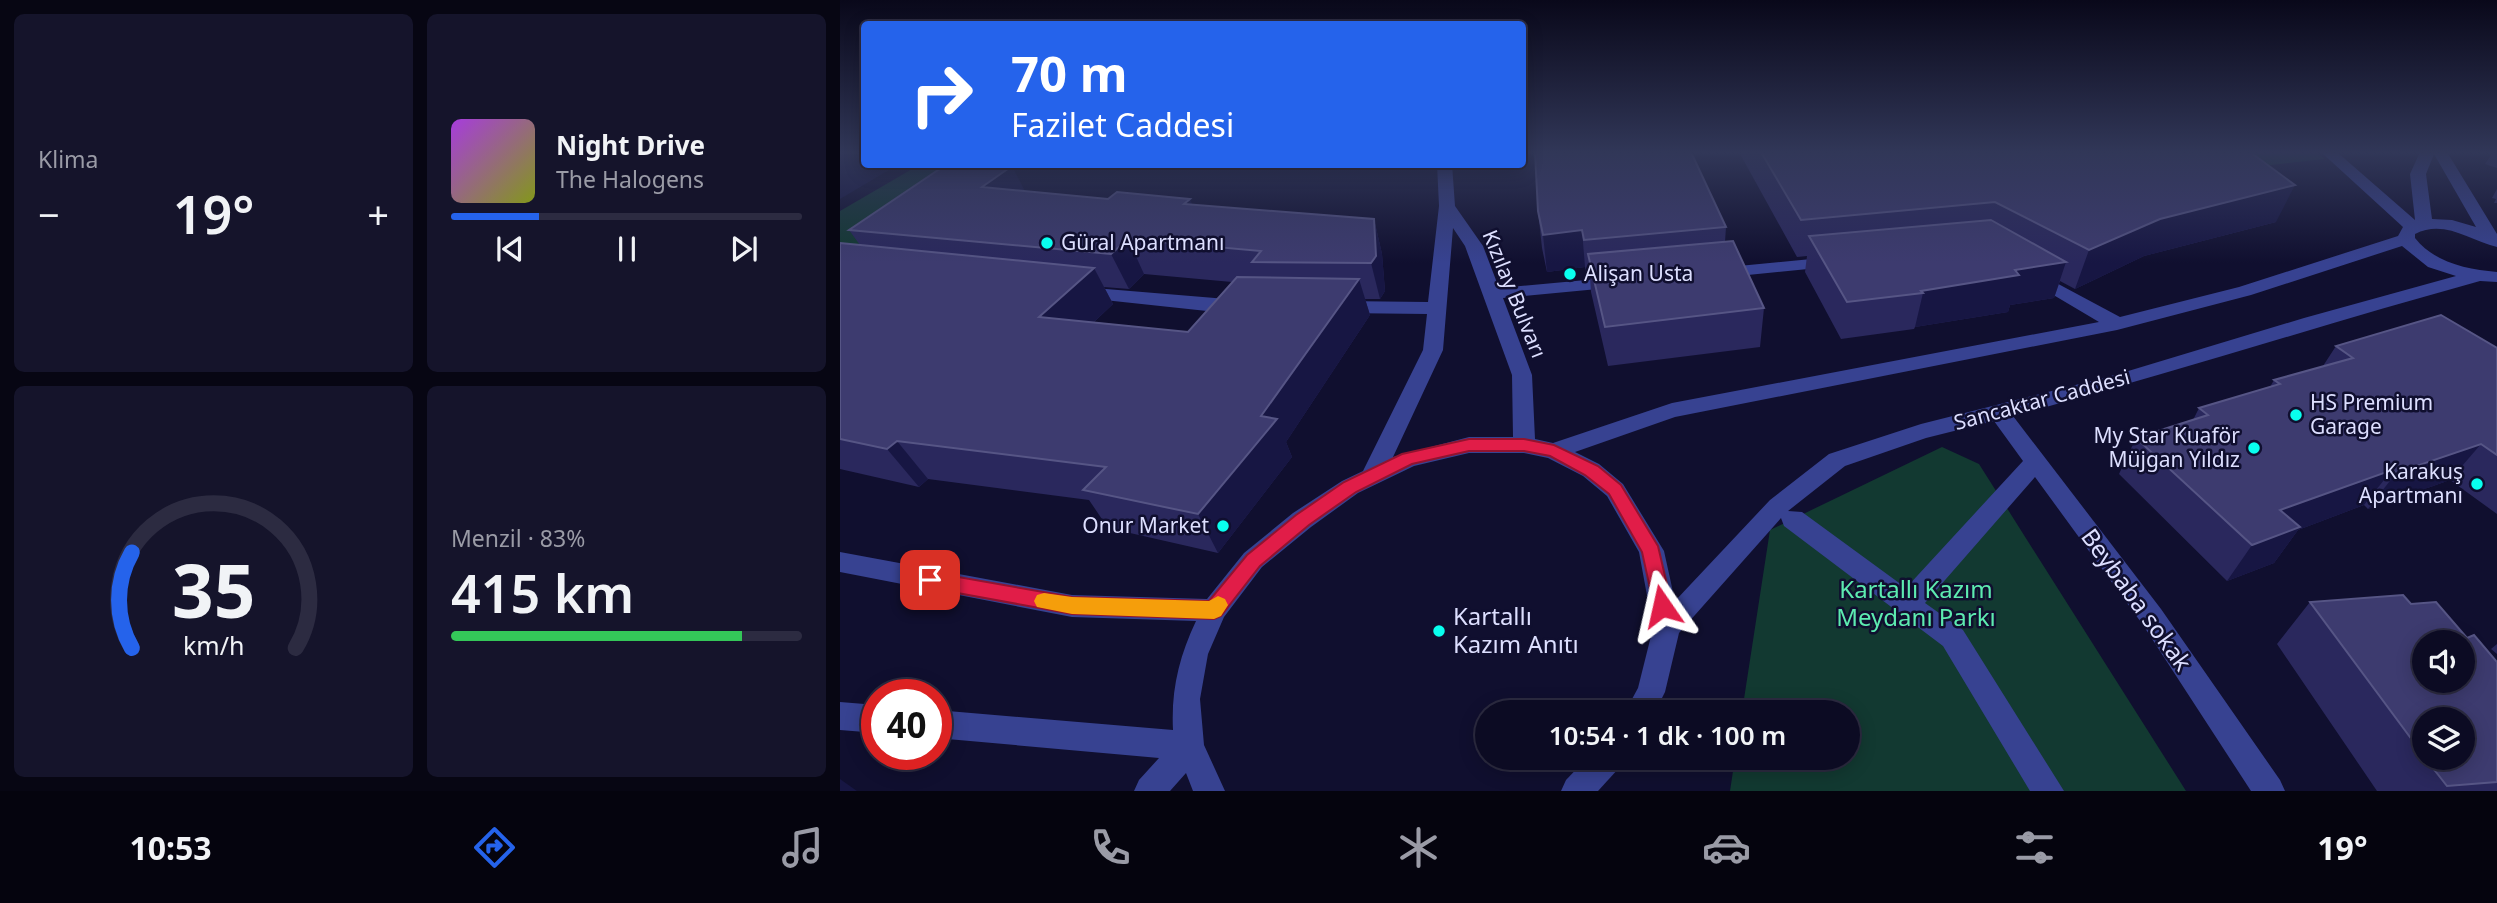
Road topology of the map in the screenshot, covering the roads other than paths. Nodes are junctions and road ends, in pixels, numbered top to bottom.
1 (1446, 189) edge
2 (2369, 189) edge
3 (2417, 189) edge
4 (2463, 189) edge
5 (1447, 206) junction
6 (2414, 230) junction
7 (2494, 240) edge
8 (1848, 260) edge
9 (2021, 268) edge
10 (1698, 275) edge
11 (2487, 276) edge
12 (1643, 280) edge
13 (1058, 291) edge
14 (1492, 294) junction
15 (1262, 306) edge
16 (1316, 307) edge
17 (1438, 308) junction
18 (2117, 324) junction
19 (1999, 412) junction
20 (1524, 445) junction
21 (1554, 451) junction
22 (2035, 463) junction
23 (1372, 476) junction
24 (1793, 519) dead end
25 (844, 565) edge
26 (1908, 604) junction
27 (1214, 610) junction
28 (1667, 628) junction
29 (1647, 700) edge
30 (840, 716) edge
31 (861, 718) edge
32 (952, 725) edge
33 (1189, 746) junction
34 (1597, 770) edge
35 (1150, 791) edge
36 (1209, 791) edge
37 (1577, 791) edge
38 (2048, 791) edge
39 (2269, 791) edge

1 - 5 street, Kızılay Bulvarı
2 - 6 street
3 - 6 street
4 - 7 street
5 - 14 street, Kızılay Bulvarı
5 - 17 street, Kızılay Bulvarı
6 - 7 street
6 - 11 street
6 - 18 street
8 - 10 street
9 - 18 street
11 - 19 street, Sancaktar Caddesi
12 - 14 street
13 - 15 street
14 - 20 street, Kızılay Bulvarı
16 - 17 street
17 - 23 street, Kızılay Bulvarı
18 - 21 street
19 - 22 street, Beybaba sokak
19 - 28 street, Sancaktar Caddesi
20 - 21 street
20 - 23 street
21 - 28 street
22 - 26 street
22 - 39 street, Beybaba sokak
23 - 27 street
24 - 26 street
25 - 27 street
26 - 38 street
27 - 33 street
28 - 29 street
30 - 31 street
32 - 33 street
33 - 35 street
33 - 36 street
34 - 37 street

